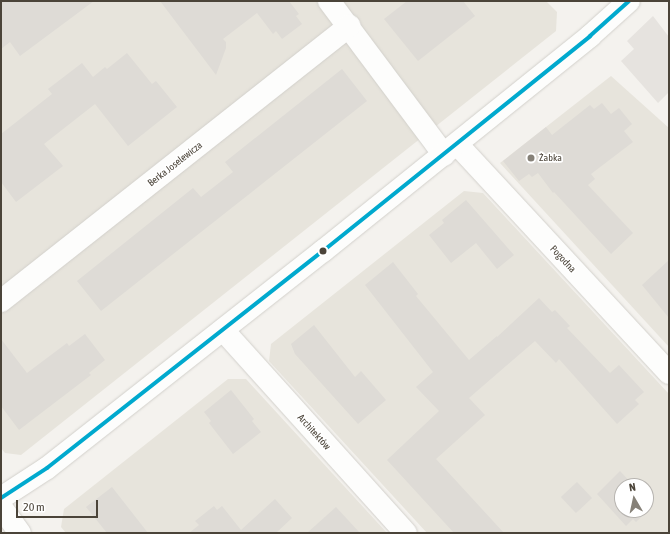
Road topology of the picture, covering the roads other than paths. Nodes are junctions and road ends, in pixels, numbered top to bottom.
1 (329, 1) edge
2 (629, 1) edge
3 (349, 26) junction
4 (450, 150) junction
5 (1, 301) edge
6 (223, 330) junction
7 (669, 373) edge
8 (1, 498) edge
9 (1, 507) edge
10 (20, 533) edge
11 (406, 533) edge

1 - 3 street
2 - 4 street
3 - 4 street
3 - 5 street, Berka Joselewicza
4 - 6 street
4 - 7 street, Pogodna
6 - 8 street
6 - 11 street, Architektów
9 - 10 street

